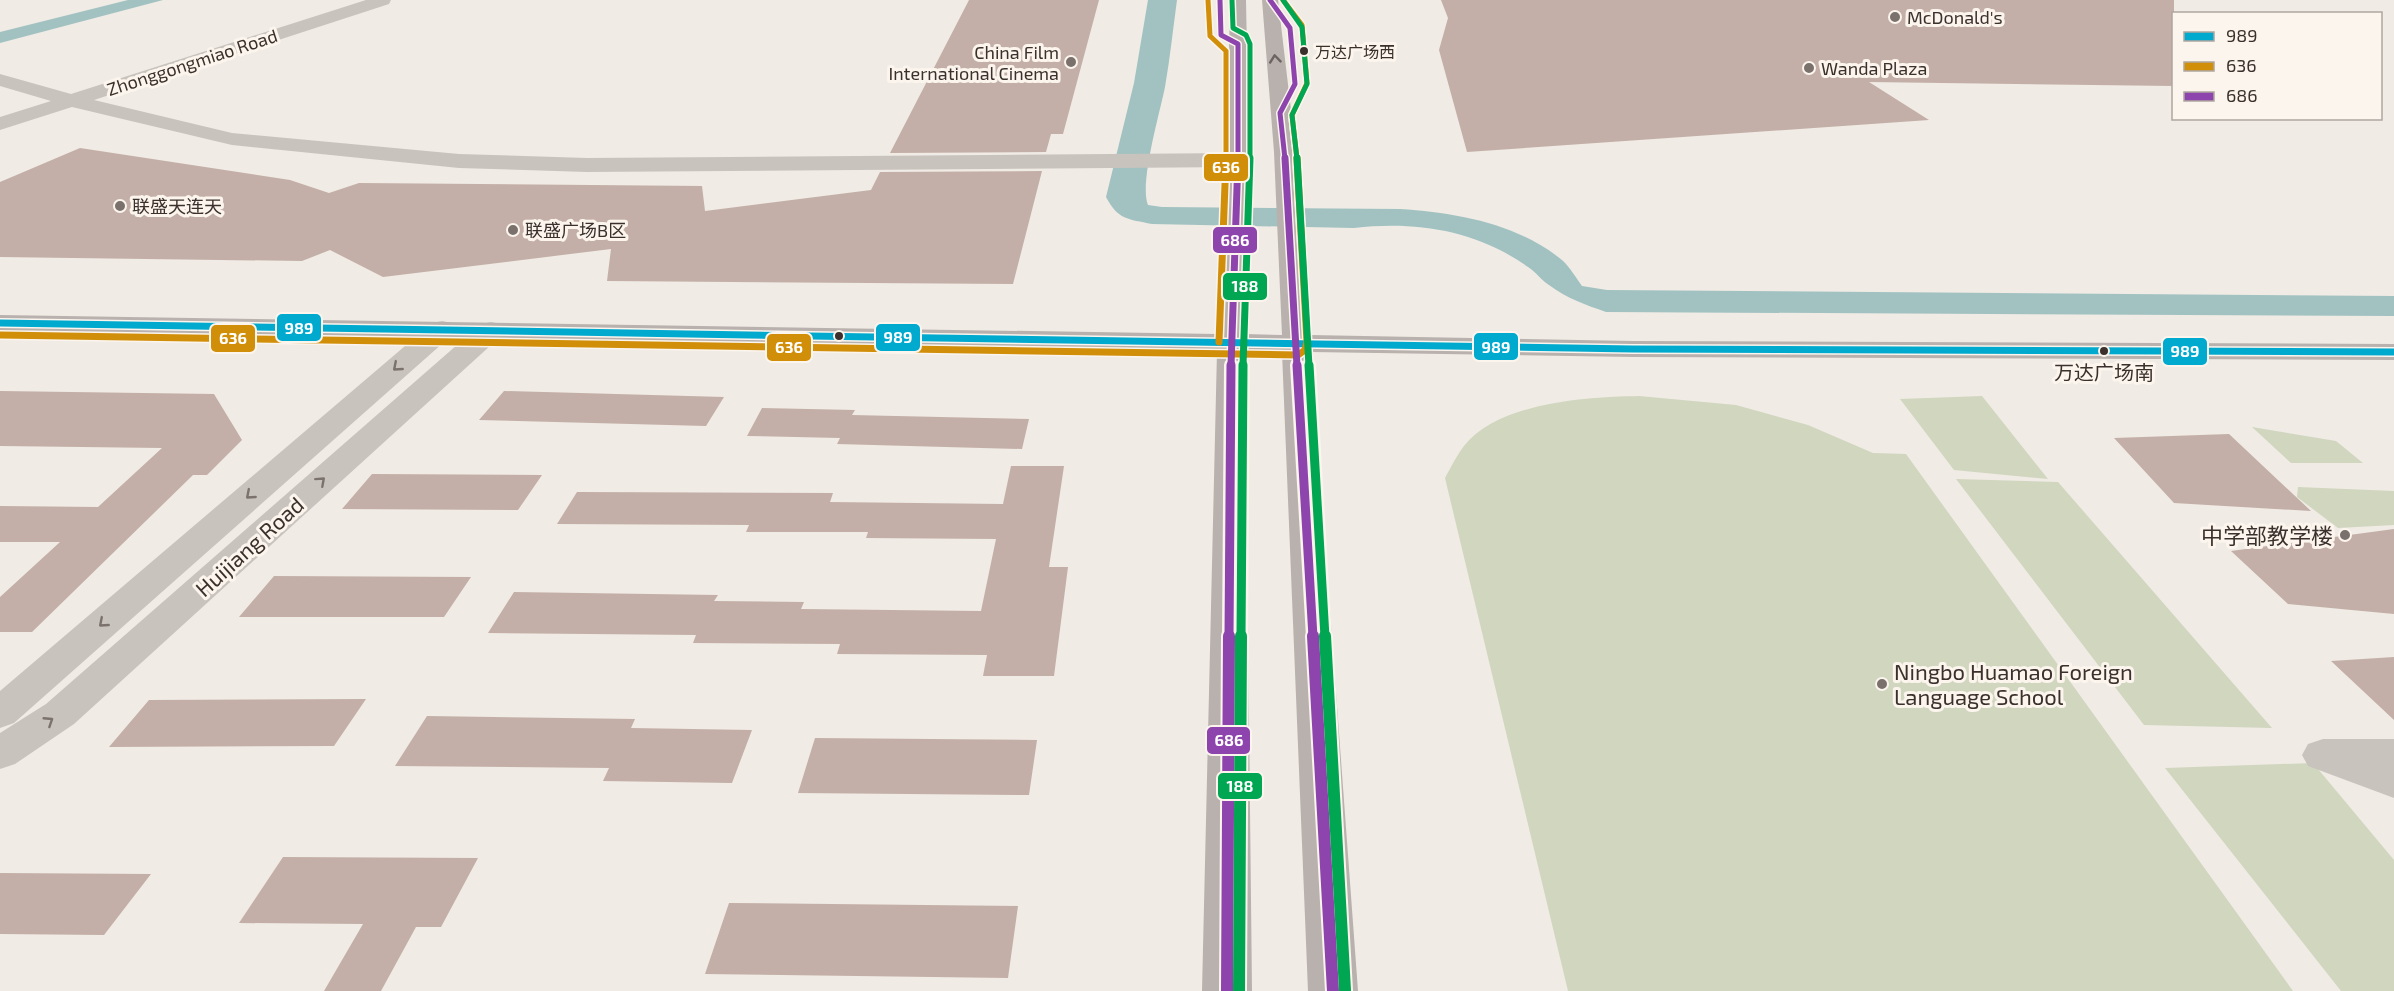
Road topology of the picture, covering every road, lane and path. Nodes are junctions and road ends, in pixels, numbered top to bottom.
1 (383, 0) edge
2 (1238, 0) edge
3 (1270, 0) edge
4 (0, 80) edge
5 (72, 101) junction
6 (0, 124) edge
7 (1238, 160) junction
8 (0, 323) edge
9 (442, 329) junction
10 (491, 330) junction
11 (1231, 342) junction
12 (1295, 343) junction
13 (2394, 352) edge
14 (0, 713) edge
15 (0, 753) edge
16 (2394, 755) edge
17 (2394, 782) edge
18 (1227, 991) edge
19 (1333, 991) edge

1 - 5 street, Zhonggongmiao Road
2 - 7 main road
12 -> 3 main road
4 - 5 street
5 - 6 street, Zhonggongmiao Road
5 - 7 street
7 - 11 main road
8 - 9 main road
9 - 10 main road
9 -> 14 street, Huijiang Road
10 - 11 main road
15 -> 10 street, Huijiang Road
11 - 12 main road
11 - 18 main road
12 - 13 main road
12 - 19 main road
16 - 17 street

